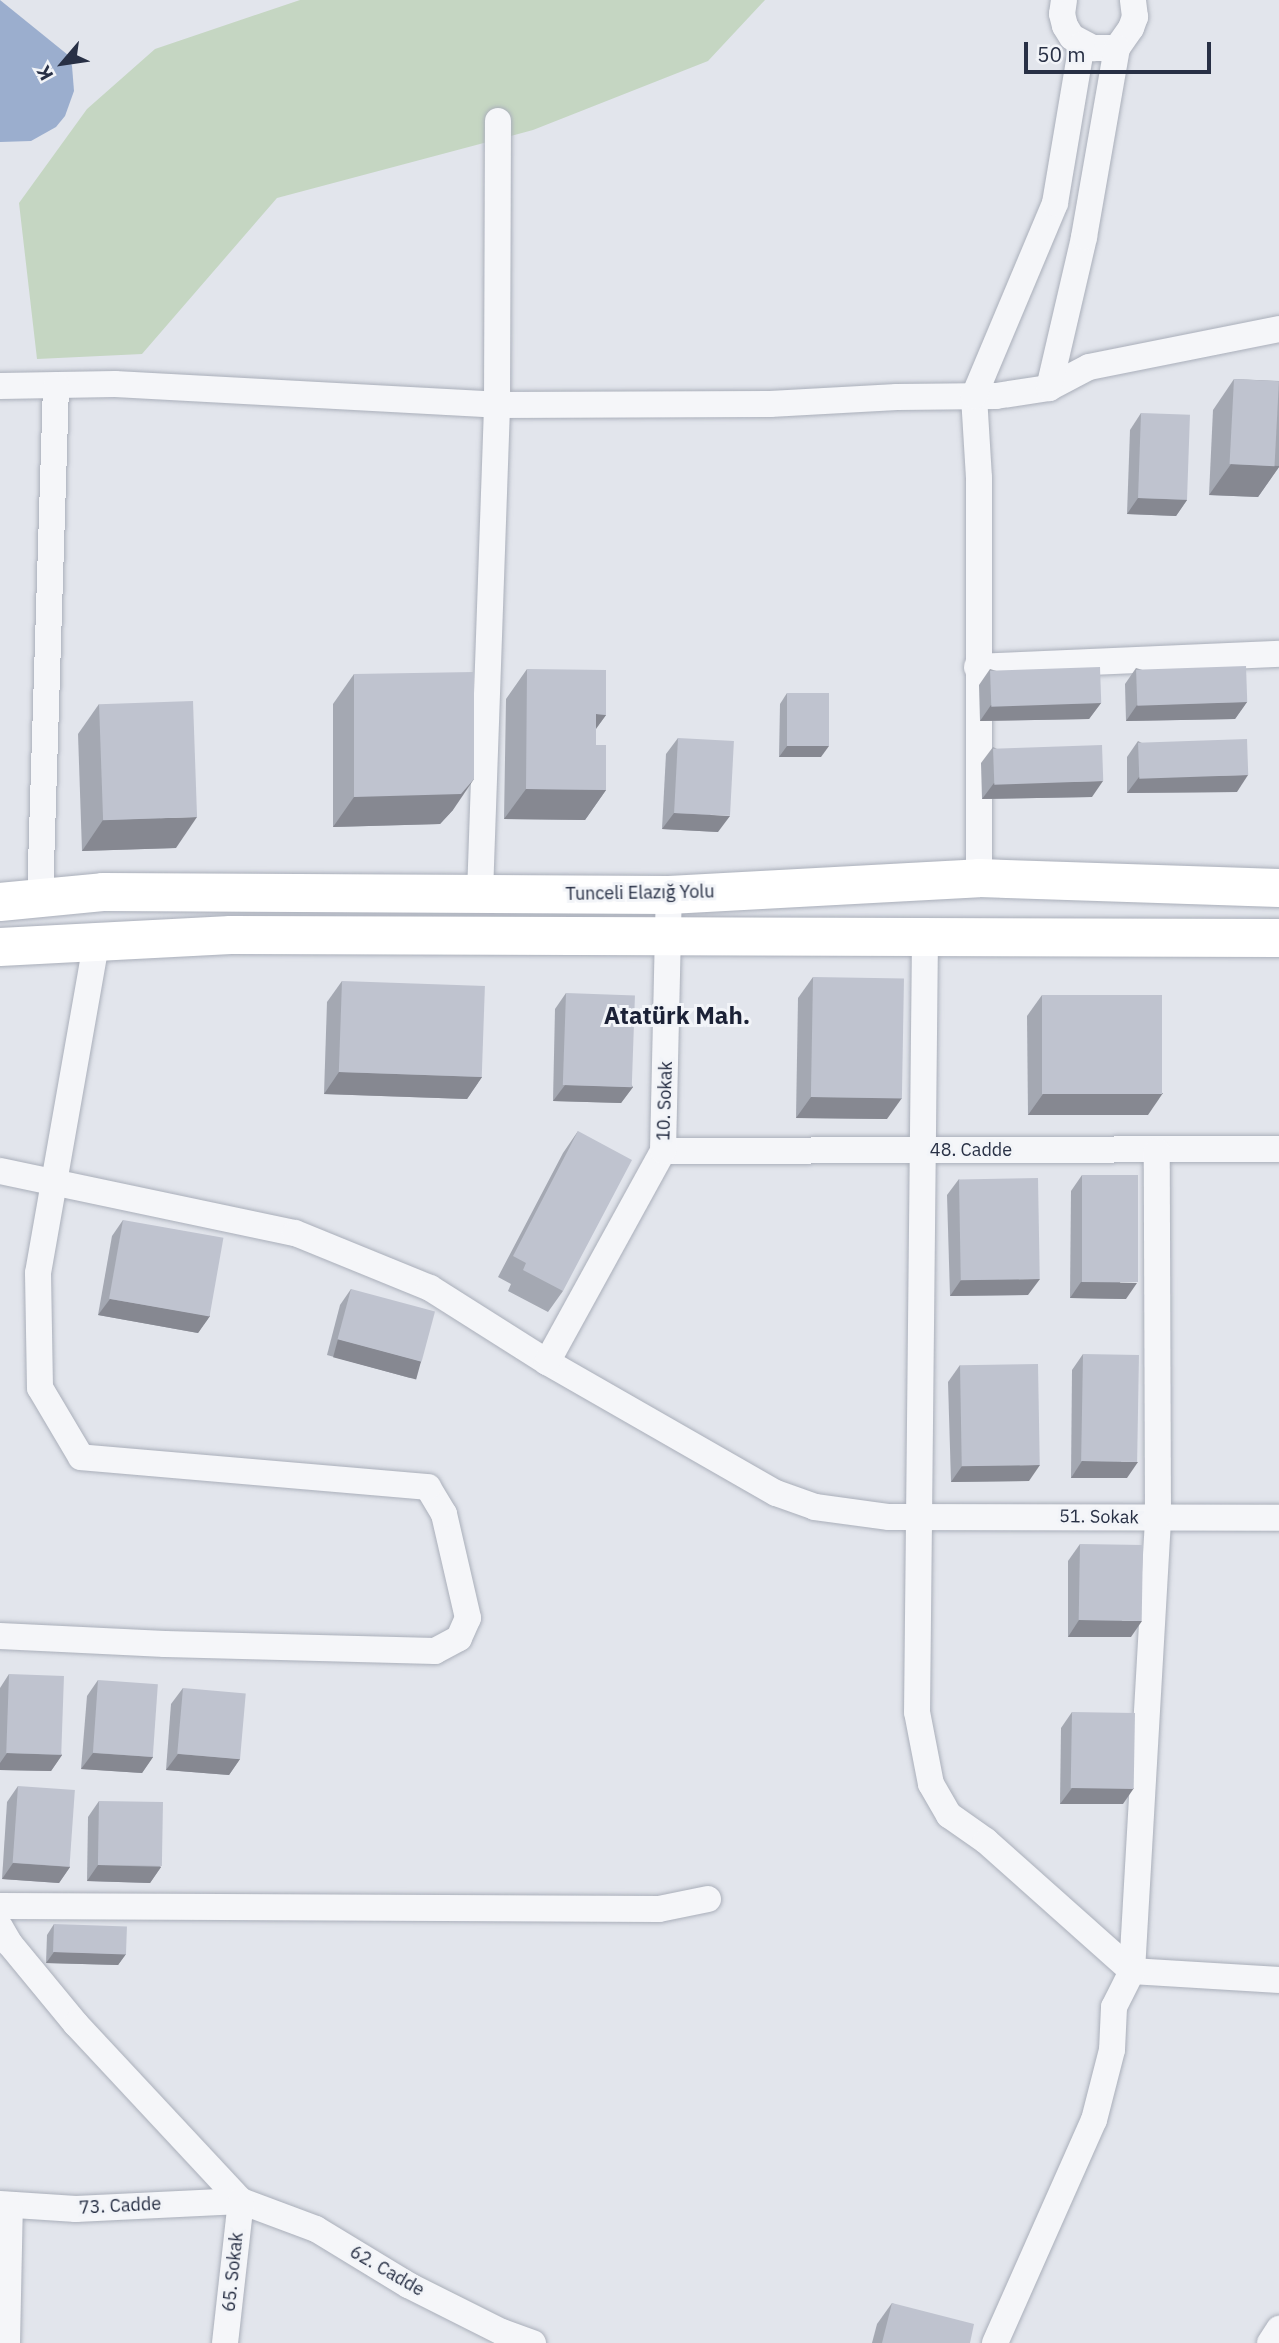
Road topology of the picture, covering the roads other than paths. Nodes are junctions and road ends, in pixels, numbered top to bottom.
1 (1064, 0) edge
2 (1133, 0) edge
3 (1082, 44) junction
4 (1117, 48) junction
5 (498, 121) dead end
6 (1279, 329) edge
7 (56, 385) junction
8 (0, 386) edge
9 (1049, 388) junction
10 (974, 396) junction
11 (497, 405) junction
12 (1279, 654) edge
13 (977, 667) junction
14 (979, 878) junction
15 (1279, 888) edge
16 (480, 894) junction
17 (669, 895) junction
18 (40, 898) junction
19 (0, 902) edge
20 (670, 935) junction
21 (925, 937) junction
22 (1279, 938) edge
23 (97, 940) junction
24 (0, 947) edge
25 (1279, 1149) edge
26 (922, 1150) junction
27 (663, 1151) junction
28 (1157, 1151) junction
29 (0, 1171) edge
30 (55, 1181) junction
31 (547, 1362) junction
32 (920, 1515) junction
33 (1158, 1517) junction
34 (1279, 1518) edge
35 (0, 1636) edge
36 (708, 1899) dead end
37 (0, 1906) edge
38 (0, 1927) edge
39 (1132, 1971) junction
40 (1279, 1980) edge
41 (241, 2200) junction
42 (5, 2205) edge
43 (1279, 2329) edge
44 (7, 2343) edge
45 (225, 2343) edge
46 (533, 2343) edge
47 (995, 2343) edge
48 (1270, 2343) edge

1 - 3 street
2 - 4 street
3 - 4 street
3 - 10 street
4 - 9 street
5 - 11 street
6 - 9 street
7 - 8 street
7 - 11 street
7 - 18 street
9 - 10 street
10 - 11 street
10 - 13 street
11 - 16 street
12 - 13 street
13 - 14 street
14 - 15 main road, Tunceli Elazığ Yolu
14 - 17 main road, Tunceli Elazığ Yolu
16 - 17 main road, Tunceli Elazığ Yolu
16 - 18 main road, Tunceli Elazığ Yolu
17 - 20 street, 10. Sokak
18 - 19 main road, Tunceli Elazığ Yolu
20 - 21 main road
20 - 23 main road
20 - 27 street, 10. Sokak
21 - 22 main road
21 - 26 street
23 - 24 main road
23 - 30 street
25 - 28 street, 48. Cadde
26 - 27 street, 48. Cadde
26 - 28 street, 48. Cadde
26 - 32 street
27 - 31 street, 10. Sokak
28 - 33 street
29 - 30 street, 51. Sokak
30 - 31 street, 51. Sokak
30 - 35 street
31 - 32 street, 51. Sokak
32 - 33 street, 51. Sokak
32 - 39 street
33 - 34 street, 51. Sokak
33 - 39 street
36 - 37 street
38 - 41 street
39 - 40 street
39 - 47 street
41 - 42 street, 73. Cadde
41 - 45 street, 65. Sokak
41 - 46 street, 62. Cadde
42 - 44 street
43 - 48 street

